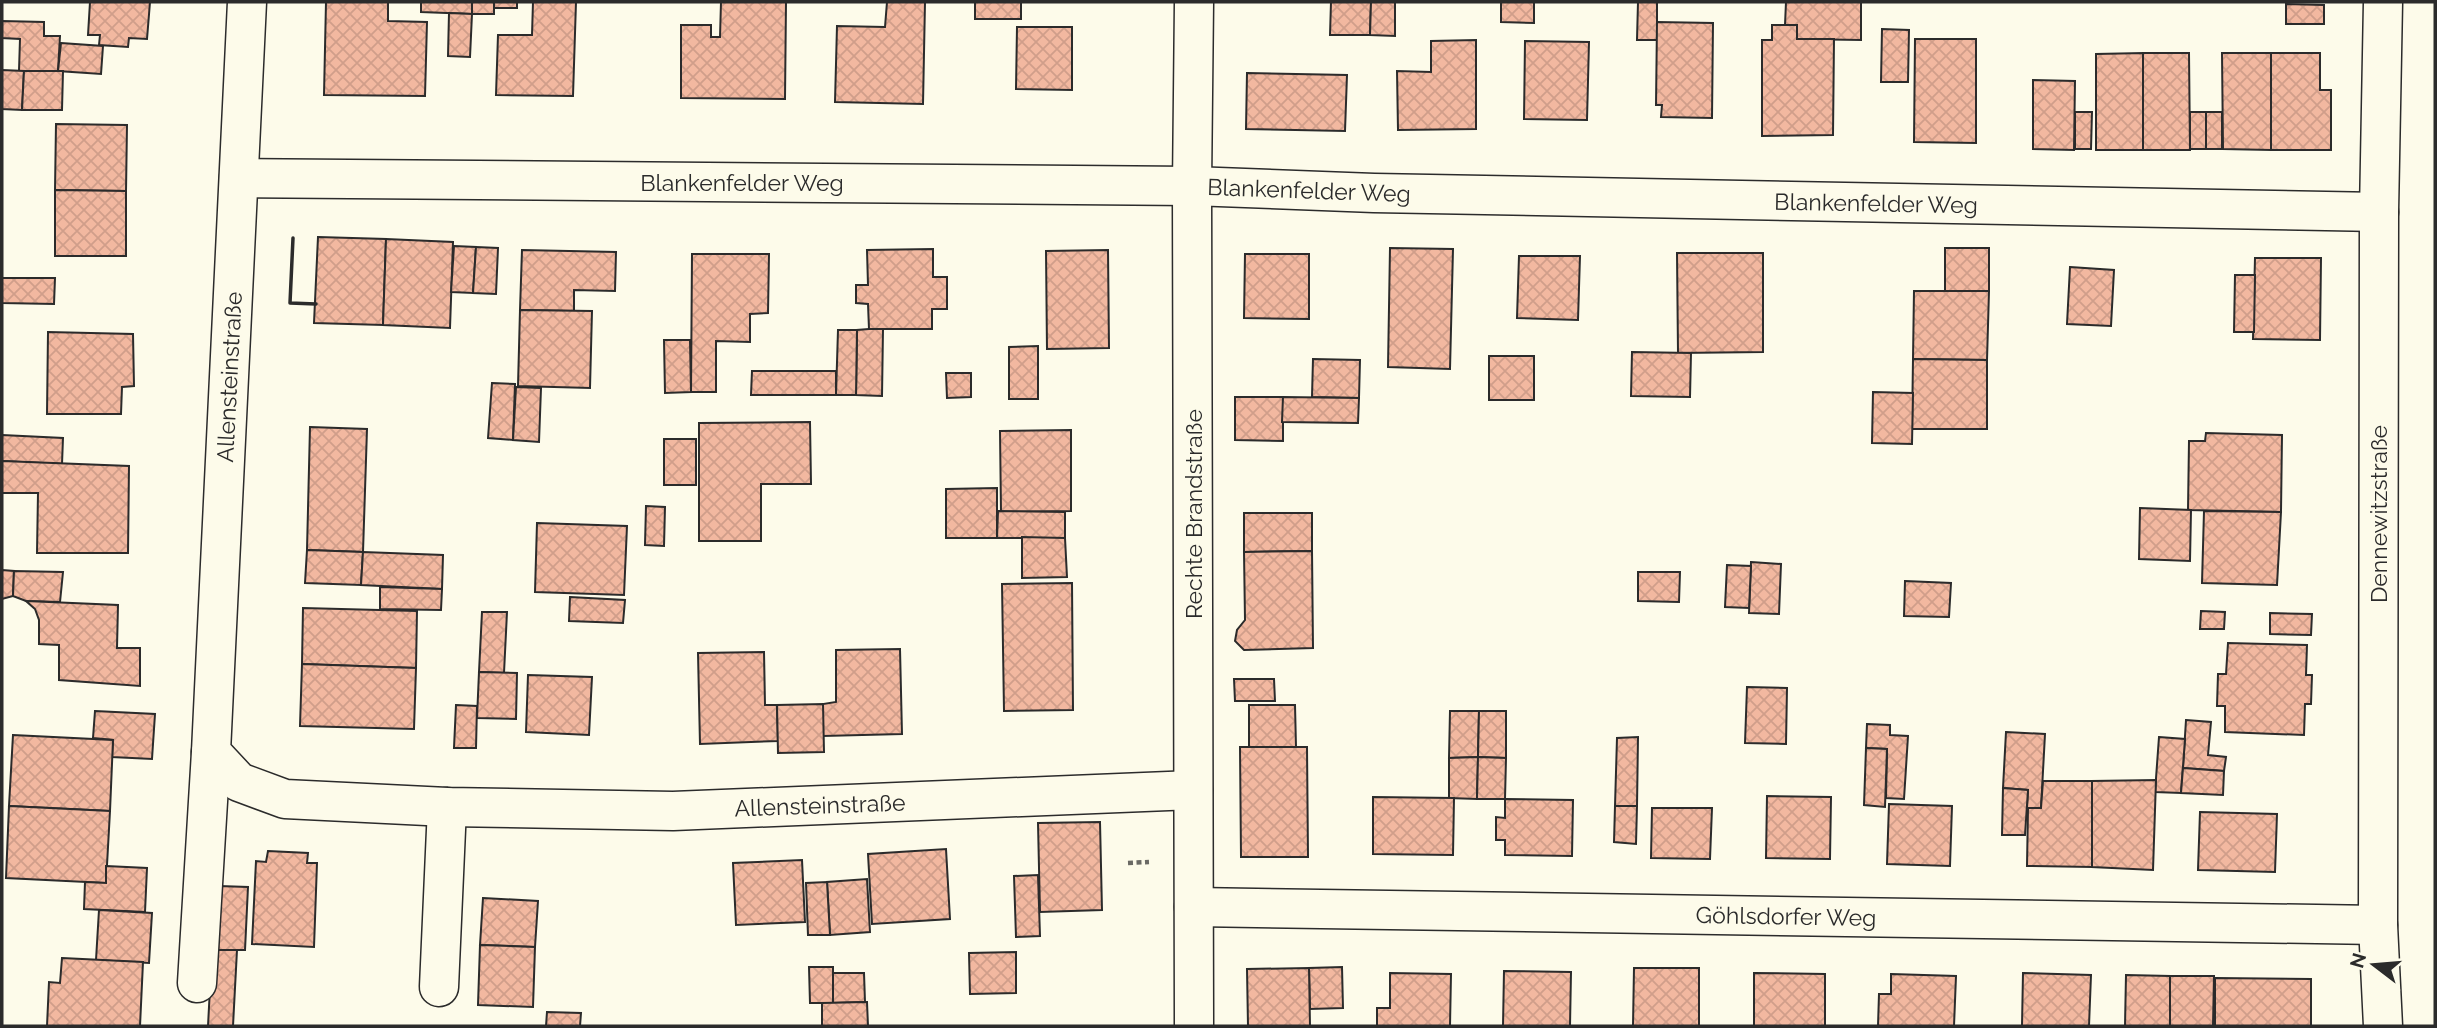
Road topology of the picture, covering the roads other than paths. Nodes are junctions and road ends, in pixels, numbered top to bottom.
1 (247, 2) edge
2 (1194, 2) edge
3 (2383, 2) edge
4 (239, 178) junction
5 (1192, 186) junction
6 (2379, 212) junction
7 (211, 752) junction
8 (1193, 790) junction
9 (447, 807) junction
10 (1194, 907) junction
11 (2378, 925) junction
12 (198, 983) dead end
13 (439, 987) dead end
14 (1194, 1026) edge
15 (2383, 1026) edge

1 - 4 street, Allensteinstraße
2 - 5 street, Rechte Brandstraße
3 - 6 street, Dennewitzstraße
4 - 5 street, Blankenfelder Weg
4 - 7 street, Allensteinstraße
5 - 6 street, Blankenfelder Weg
5 - 8 street, Rechte Brandstraße
6 - 11 street, Dennewitzstraße
7 - 9 street, Allensteinstraße
7 - 12 street, Allensteinstraße
8 - 9 street, Allensteinstraße
8 - 10 street, Rechte Brandstraße
9 - 13 street
10 - 11 street, Göhlsdorfer Weg
10 - 14 street, Rechte Brandstraße
11 - 15 street, Dennewitzstraße

